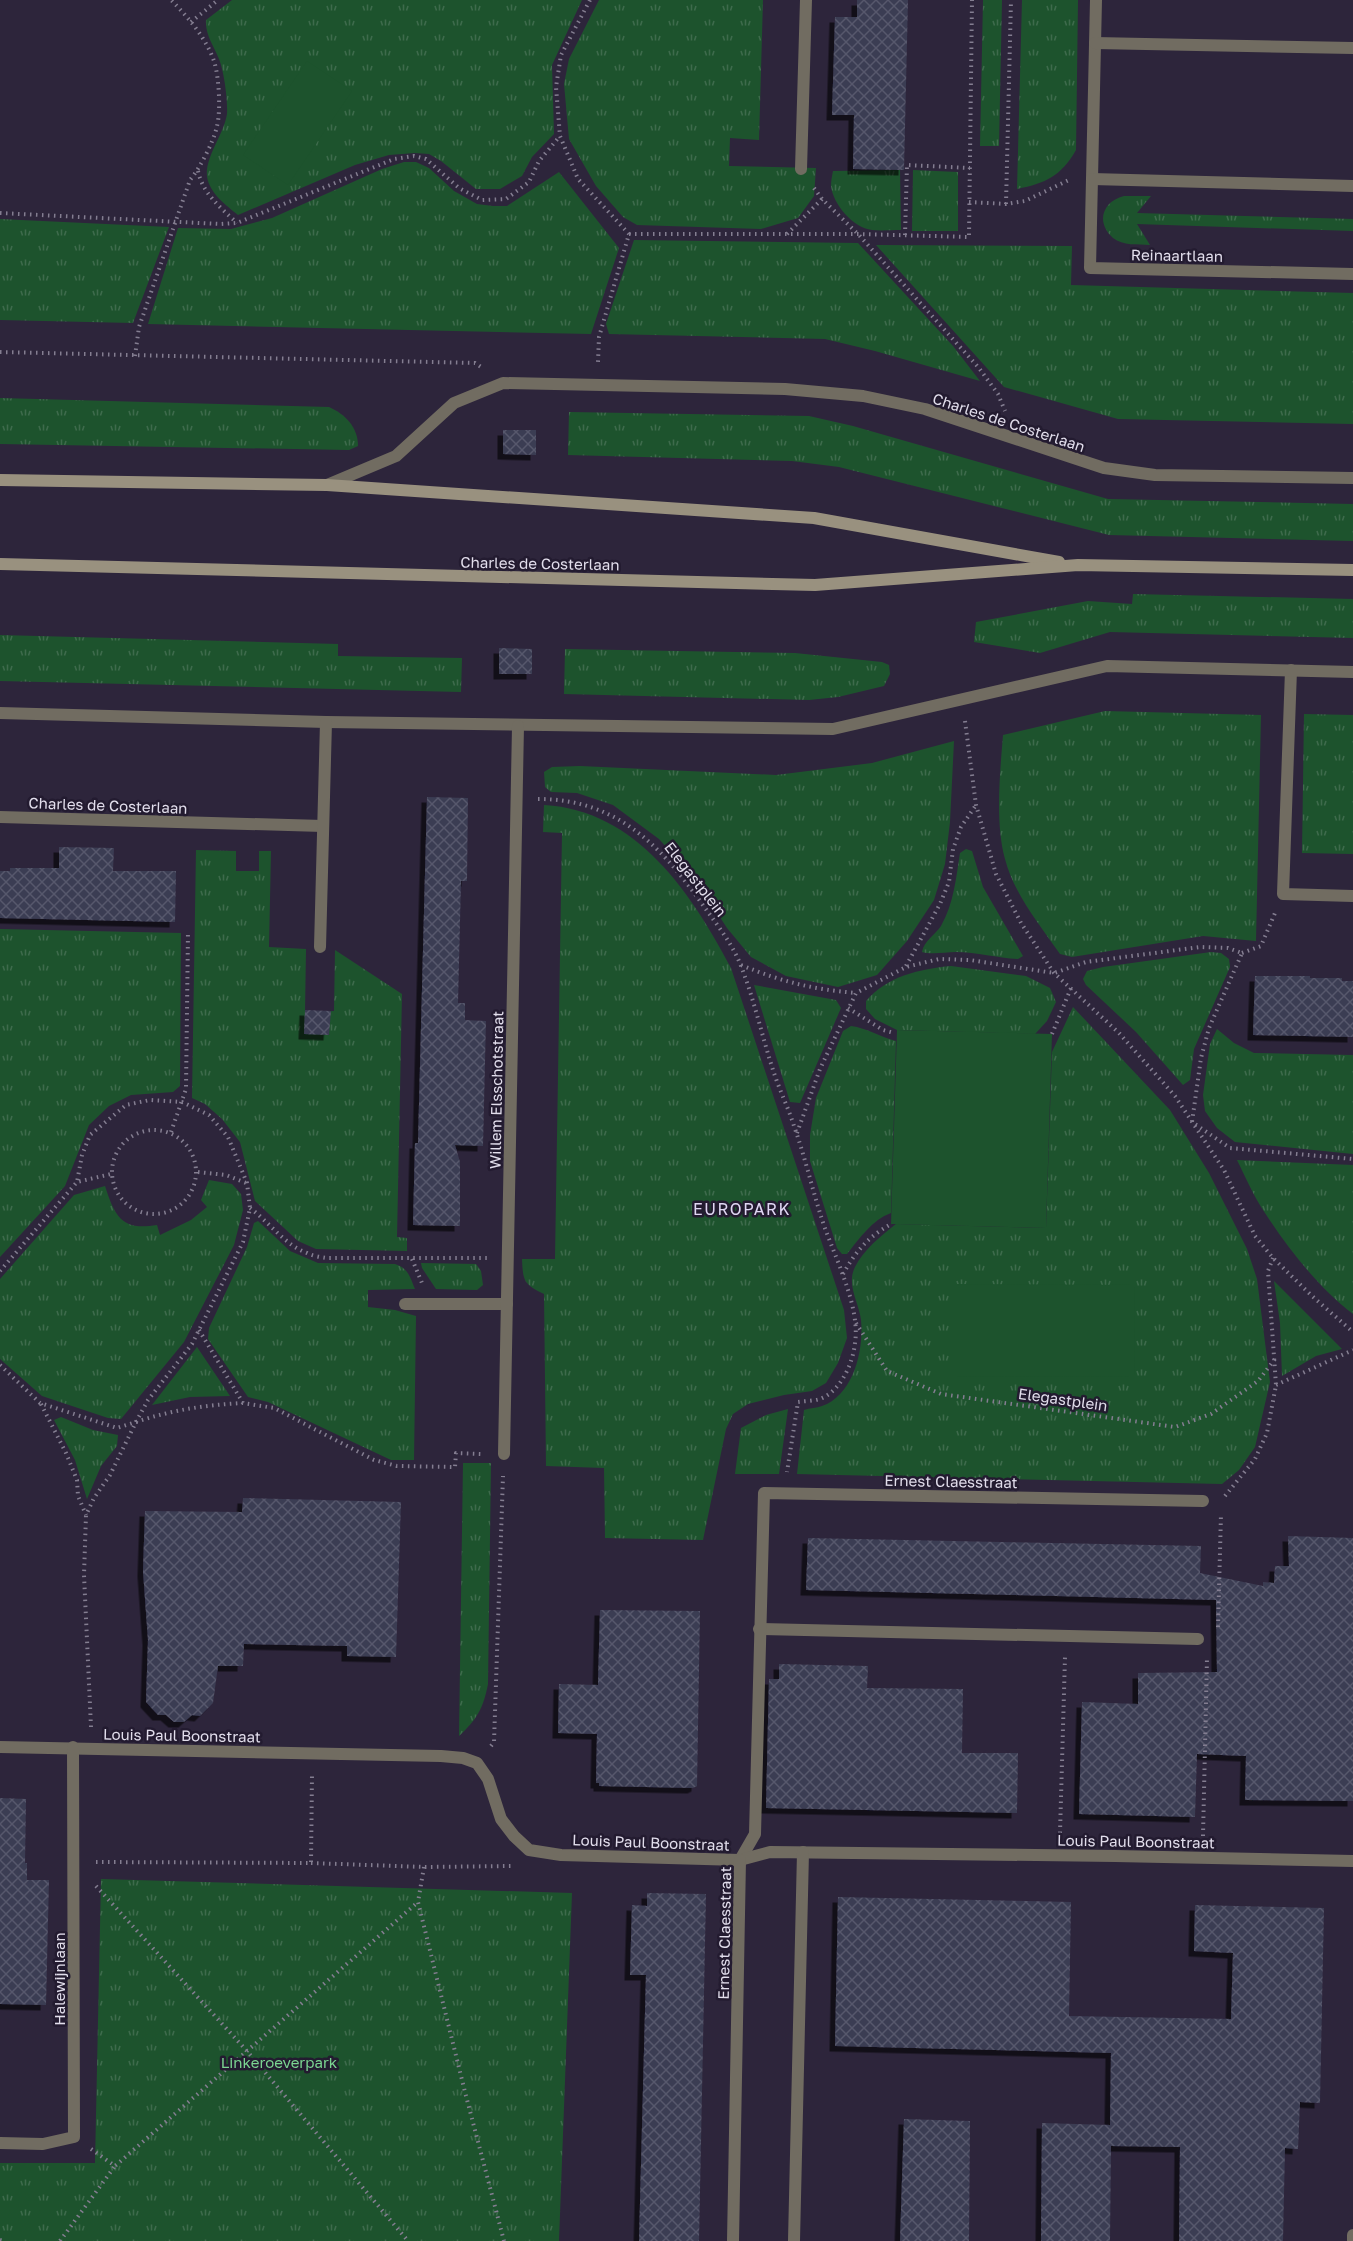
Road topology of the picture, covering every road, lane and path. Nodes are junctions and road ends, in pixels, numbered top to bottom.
1 (171, 0) edge
2 (219, 0) edge
3 (590, 0) edge
4 (806, 0) edge
5 (972, 0) edge
6 (1011, 0) edge
7 (1096, 0) edge
8 (191, 21) junction
9 (1095, 43) junction
10 (1353, 48) edge
11 (560, 136) junction
12 (970, 168) junction
13 (801, 169) joint
14 (198, 170) junction
15 (1092, 179) junction
16 (1353, 186) edge
17 (822, 199) junction
18 (969, 202) junction
19 (1006, 204) junction
20 (0, 213) edge
21 (176, 221) junction
22 (237, 223) junction
23 (629, 234) junction
24 (787, 234) junction
25 (858, 234) junction
26 (905, 236) junction
27 (1353, 274) edge
28 (0, 352) edge
29 (135, 356) junction
30 (503, 383) junction
31 (598, 384) junction
32 (1017, 440) junction
33 (1353, 478) edge
34 (0, 480) edge
35 (327, 485) junction
36 (0, 564) edge
37 (1078, 565) junction
38 (1353, 570) edge
39 (1291, 670) junction
40 (1353, 672) edge
41 (962, 699) junction
42 (0, 713) edge
43 (326, 722) junction
44 (518, 726) junction
45 (516, 799) junction
46 (976, 805) junction
47 (0, 817) edge
48 (323, 826) junction
49 (1283, 894) junction
50 (1353, 896) edge
51 (188, 932) dead end
52 (320, 947) dead end
53 (1242, 953) junction
54 (741, 964) junction
55 (906, 967) junction
56 (1054, 973) junction
57 (1071, 988) junction
58 (856, 993) junction
59 (848, 1008) junction
60 (894, 1033) dead end
61 (1052, 1034) dead end
62 (182, 1102) junction
63 (1192, 1122) junction
64 (171, 1132) junction
65 (796, 1133) junction
66 (1353, 1159) edge
67 (198, 1172) junction
68 (111, 1174) junction
69 (77, 1182) junction
70 (247, 1183) junction
71 (250, 1208) junction
72 (891, 1224) dead end
73 (508, 1258) junction
74 (1273, 1258) junction
75 (0, 1271) edge
76 (843, 1275) junction
77 (405, 1304) dead end
78 (507, 1304) junction
79 (856, 1323) junction
80 (199, 1330) junction
81 (1353, 1332) edge
82 (1353, 1350) edge
83 (1275, 1359) junction
84 (0, 1365) edge
85 (1276, 1385) junction
86 (40, 1403) junction
87 (243, 1403) junction
88 (136, 1422) junction
89 (504, 1454) junction
90 (784, 1493) junction
91 (1203, 1501) dead end
92 (1221, 1501) dead end
93 (1221, 1513) dead end
94 (86, 1515) junction
95 (759, 1629) junction
96 (1065, 1636) junction
97 (1203, 1639) junction
98 (0, 1747) edge
99 (73, 1747) junction
100 (90, 1748) junction
101 (313, 1753) junction
102 (477, 1763) junction
103 (803, 1852) junction
104 (1060, 1855) junction
105 (1203, 1858) junction
106 (740, 1860) junction
107 (1353, 1861) edge
108 (74, 1862) junction
109 (311, 1863) junction
110 (517, 1866) dead end
111 (424, 1868) junction
112 (418, 1902) junction
113 (246, 2050) junction
114 (74, 2137) junction
115 (0, 2143) edge
116 (115, 2166) junction
117 (1353, 2235) edge
118 (60, 2241) edge
119 (408, 2241) edge
120 (504, 2241) edge
121 (733, 2241) edge
122 (794, 2241) edge
123 (1353, 2241) edge

1 - 8 path
2 - 8 path
3 - 11 path
4 - 13 street
5 - 12 path
6 - 19 path
7 - 9 street, Reinaartlaan
8 - 14 path
9 - 10 street
9 - 15 street, Reinaartlaan
11 - 22 path
11 - 23 path
12 - 18 path
12 - 26 path
13 - 17 path
14 - 21 path
14 - 22 path
15 - 16 street
15 - 19 path
15 - 27 street, Reinaartlaan
17 - 24 path
17 - 25 path
18 - 19 path
18 - 26 path
20 - 21 path
21 - 22 path
21 - 29 path
23 - 24 path
23 - 31 path
24 - 25 path
25 - 26 path
25 - 32 path
28 - 29 path
29 - 30 path
30 - 31 street, Charles de Costerlaan
30 - 35 street, Charles de Costerlaan
31 - 32 street, Charles de Costerlaan
32 - 33 street, Charles de Costerlaan
34 - 35 main road, Charles de Costerlaan
35 - 37 main road, Charles de Costerlaan
36 - 37 main road, Charles de Costerlaan
37 - 38 main road, Charles de Costerlaan
39 - 40 street
39 - 41 street
39 - 49 street
41 - 44 street
41 - 46 path
42 - 43 street
43 - 44 street
43 - 48 street
44 - 45 street, Willem Elsschotstraat
45 - 54 path, Elegastplein
45 - 73 street, Willem Elsschotstraat
46 - 55 path
46 - 56 path
47 - 48 street, Charles de Costerlaan
48 - 52 street
49 - 50 street
49 - 53 path
51 - 62 path
53 - 56 path
53 - 63 path
54 - 58 path
54 - 65 path, Elegastplein
55 - 56 path
55 - 58 path
56 - 57 path
57 - 61 path
57 - 63 path
58 - 59 path
59 - 60 path
59 - 65 path
62 - 64 path
62 - 69 path
62 - 70 path
63 - 66 path
63 - 74 path
64 - 67 path
64 - 68 path
65 - 76 path, Elegastplein
67 - 68 path
67 - 70 path
68 - 69 path
69 - 75 path
70 - 71 path
71 - 73 path
71 - 80 path
72 - 76 path
73 - 78 street, Willem Elsschotstraat
74 - 81 path
74 - 83 path
76 - 79 path, Elegastplein
77 - 78 street
78 - 89 street, Willem Elsschotstraat
79 - 83 path, Elegastplein
79 - 90 path, Elegastplein
80 - 87 path
80 - 88 path
82 - 85 path
83 - 85 path
84 - 86 path
85 - 92 path
86 - 88 path
86 - 94 path
87 - 88 path
87 - 89 path
88 - 94 path
89 - 102 path
90 - 91 street, Ernest Claesstraat
90 - 95 street, Ernest Claesstraat
93 - 97 path
94 - 100 path
95 - 96 street
95 - 106 street, Ernest Claesstraat
96 - 97 street
96 - 104 path
97 - 105 path
98 - 99 street, Louis Paul Boonstraat
99 - 100 street, Louis Paul Boonstraat
99 - 108 street, Halewijnlaan
100 - 101 street, Louis Paul Boonstraat
101 - 102 street, Louis Paul Boonstraat
101 - 109 path
102 - 106 street, Louis Paul Boonstraat
103 - 104 street, Louis Paul Boonstraat
103 - 106 street, Louis Paul Boonstraat
103 - 122 street
104 - 105 street, Louis Paul Boonstraat
105 - 107 street, Louis Paul Boonstraat
106 - 121 street, Ernest Claesstraat
108 - 109 path
108 - 113 path
108 - 114 street, Halewijnlaan
109 - 111 path
110 - 111 path
111 - 112 path
112 - 113 path
112 - 120 path
113 - 116 path
113 - 119 path
114 - 115 street
114 - 116 path
116 - 118 path
117 - 123 street

